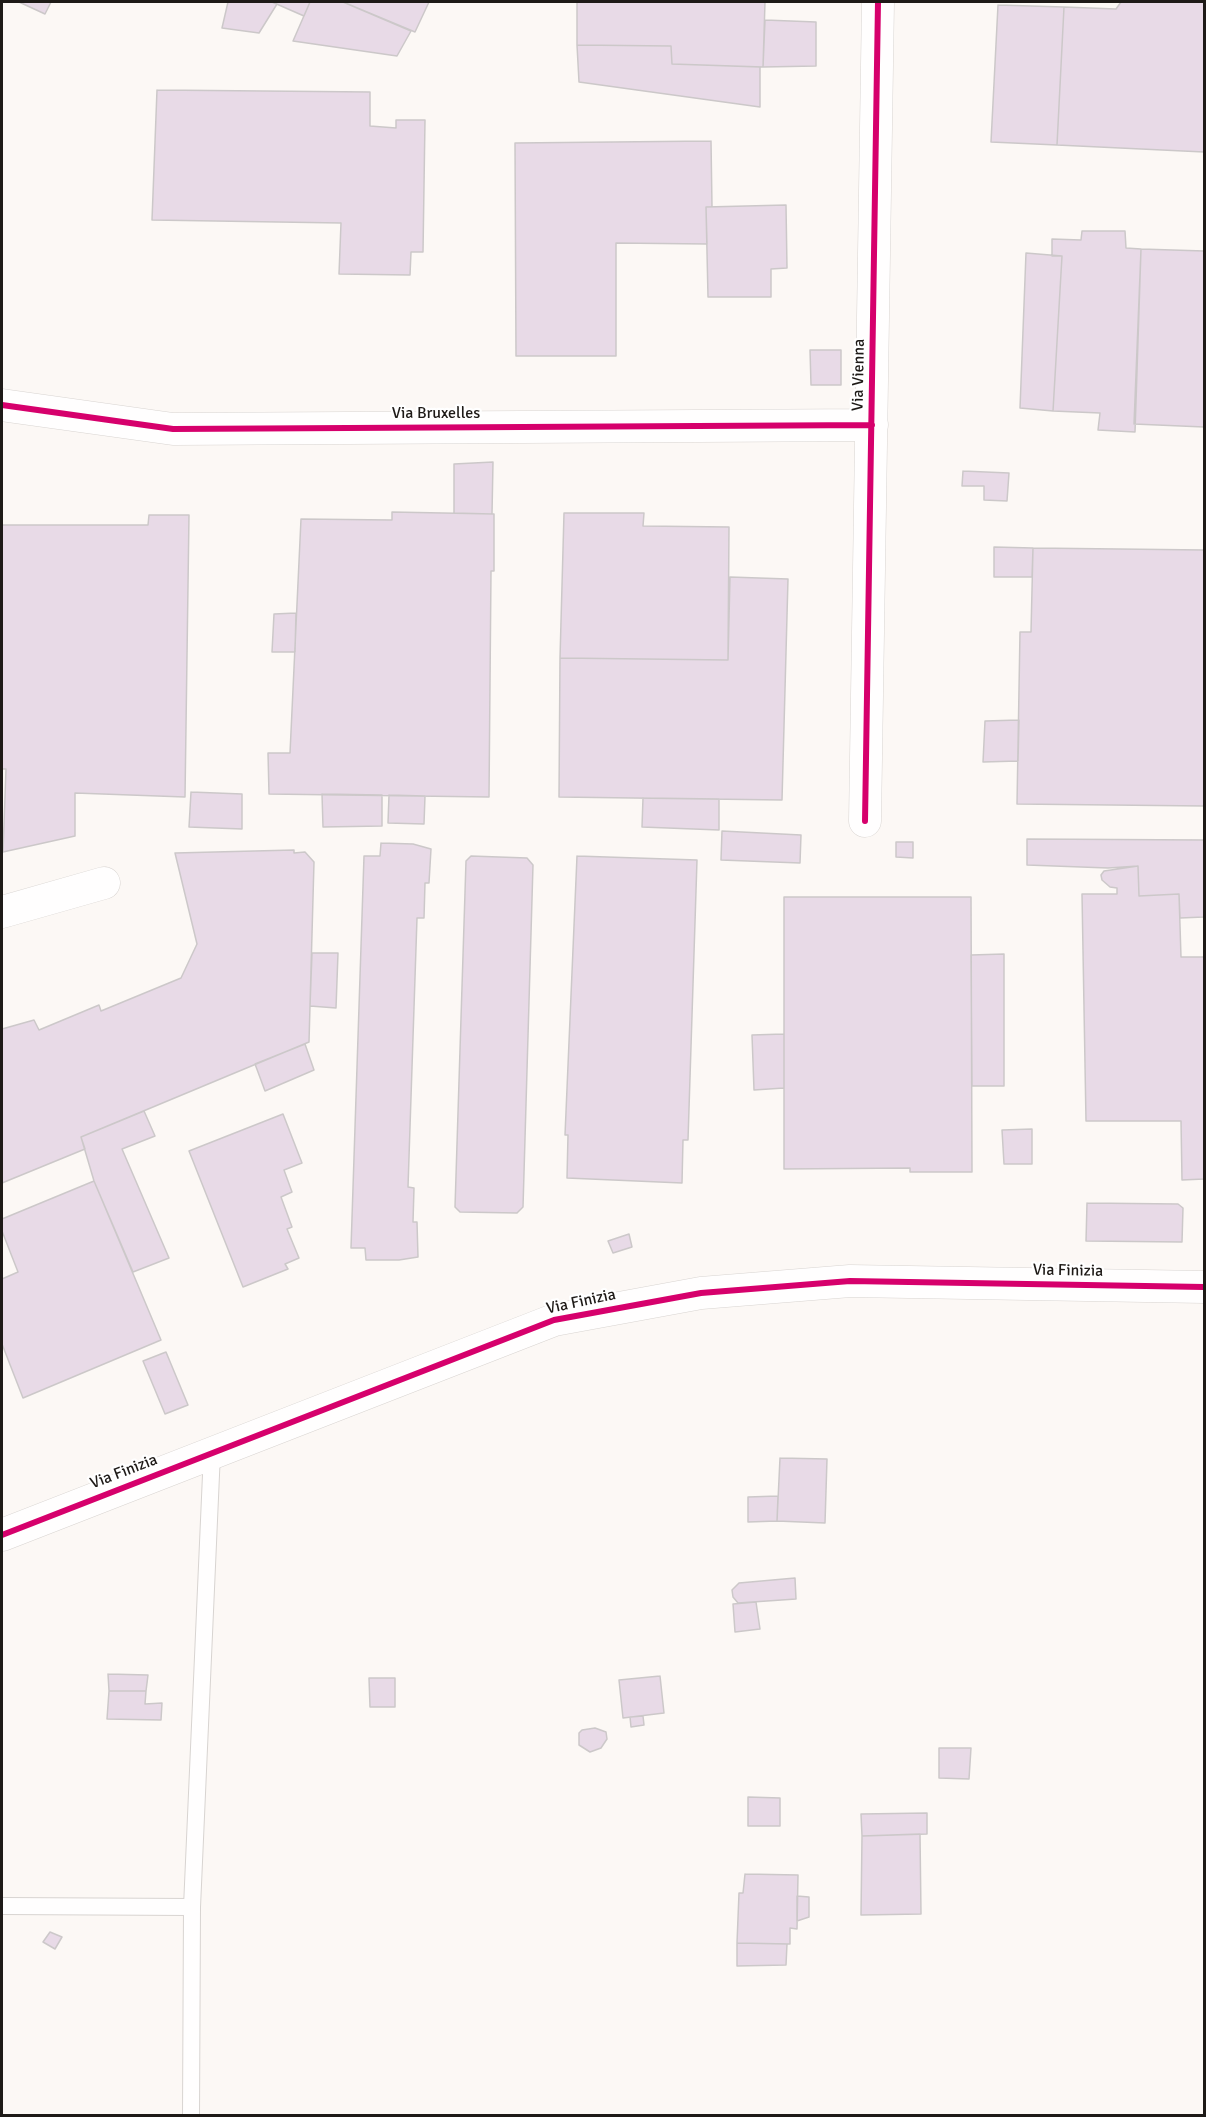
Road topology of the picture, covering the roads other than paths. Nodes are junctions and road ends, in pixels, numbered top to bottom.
1 (878, 2) edge
2 (2, 405) edge
3 (872, 425) junction
4 (866, 821) dead end
5 (104, 883) dead end
6 (2, 912) edge
7 (1204, 1287) edge
8 (212, 1452) junction
9 (2, 1535) edge
10 (2, 1906) edge
11 (192, 1907) junction
12 (191, 2115) edge

1 - 3 street, Via Vienna
2 - 3 street, Via Bruxelles
3 - 4 street, Via Vienna
5 - 6 street
7 - 8 street, Via Finizia
8 - 9 street, Via Finizia
8 - 11 lane
10 - 11 lane
11 - 12 lane

